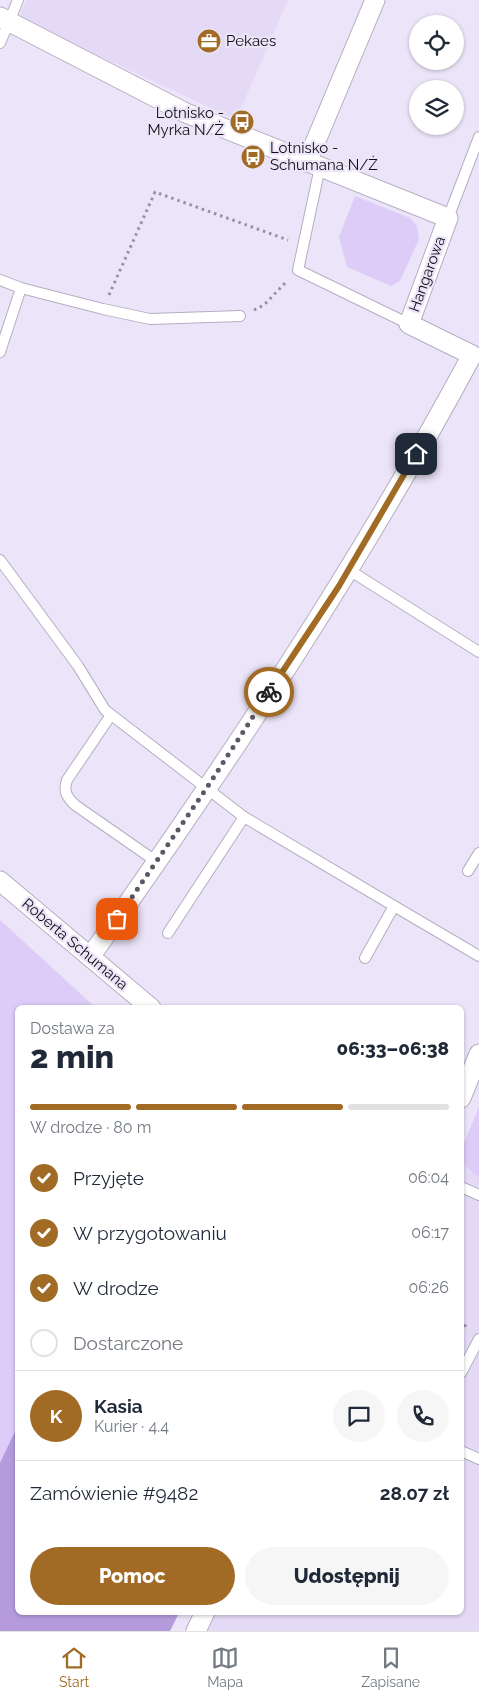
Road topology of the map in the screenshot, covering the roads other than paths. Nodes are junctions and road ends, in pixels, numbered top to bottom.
1 (18, 0) edge
2 (375, 0) edge
3 (5, 19) edge
4 (0, 44) edge
5 (479, 137) edge
6 (314, 164) junction
7 (448, 218) junction
8 (0, 280) edge
9 (21, 288) junction
10 (240, 316) road end
11 (409, 324) junction
12 (0, 352) edge
13 (475, 355) edge
14 (0, 560) edge
15 (349, 570) junction
16 (479, 652) edge
17 (111, 715) junction
18 (206, 789) junction
19 (244, 817) junction
20 (479, 853) edge
21 (157, 862) junction
22 (468, 870) dead end
23 (0, 881) edge
24 (394, 906) junction
25 (168, 933) dead end
26 (479, 956) edge
27 (90, 957) junction
28 (365, 958) dead end
29 (147, 1005) edge
30 (479, 1054) edge
31 (464, 1091) edge
32 (464, 1188) edge
33 (479, 1196) edge
34 (479, 1339) edge
35 (464, 1368) edge
36 (464, 1452) edge
37 (479, 1459) edge
38 (204, 1615) edge
39 (196, 1631) edge

1 - 3 lane
2 - 6 street
3 - 4 lane
3 - 6 street, Hangarowa
5 - 7 lane
6 - 7 street, Hangarowa
6 - 11 lane
7 - 11 street, Hangarowa
8 - 9 lane
9 - 10 lane
9 - 12 lane
11 - 13 street, Hangarowa
13 - 15 street, Hangarowa
14 - 17 lane
15 - 16 lane
15 - 18 street, Hangarowa
17 - 18 lane
17 - 21 lane
18 - 19 lane
18 - 21 street, Hangarowa
19 - 24 lane
19 - 25 lane
20 - 22 lane
21 - 27 street, Hangarowa
23 - 27 street, Roberta Schumana
24 - 26 lane
24 - 28 lane
27 - 29 street, Roberta Schumana
30 - 31 street
32 - 33 lane
34 - 35 lane
36 - 37 lane
38 - 39 street

